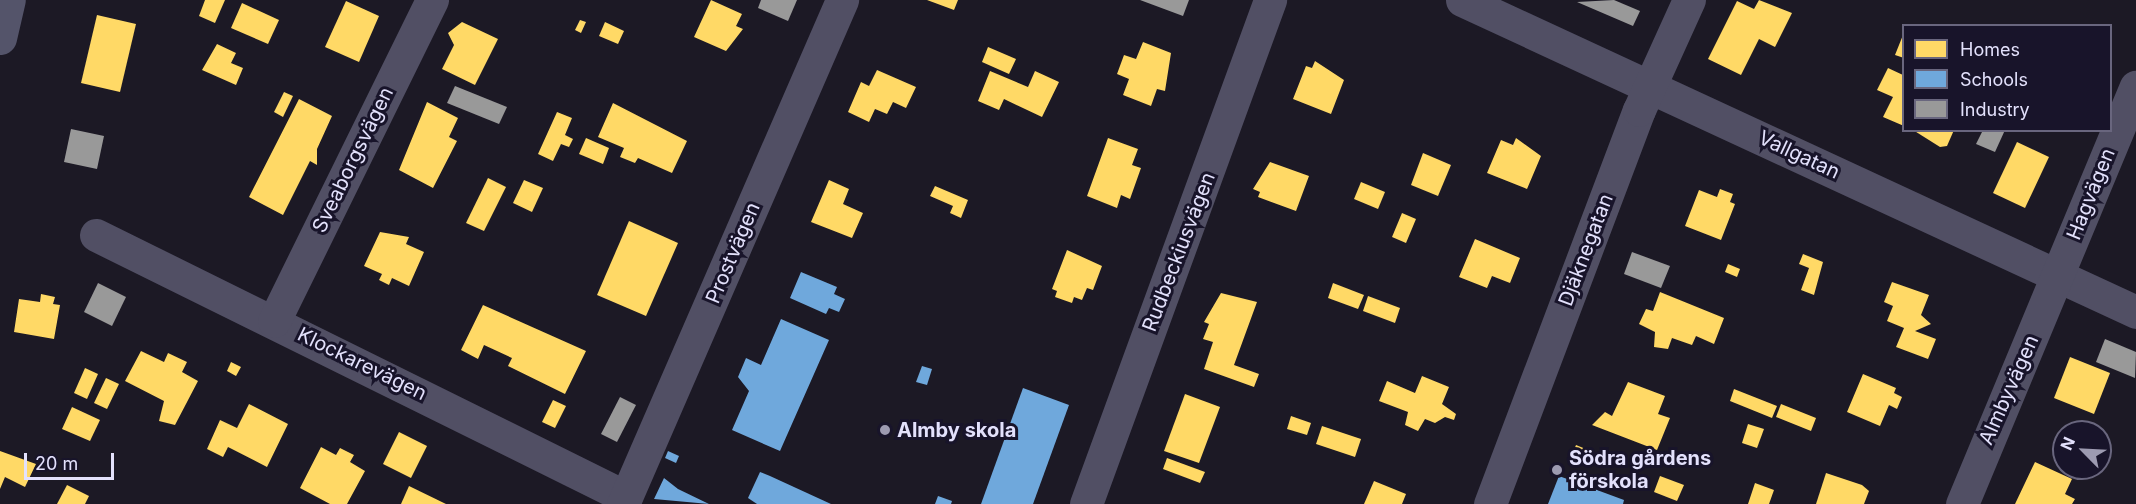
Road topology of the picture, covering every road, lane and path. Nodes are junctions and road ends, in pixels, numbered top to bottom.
1 (9, 0) edge
2 (432, 0) edge
3 (842, 0) edge
4 (1270, 0) edge
5 (1462, 0) edge
6 (1689, 0) edge
7 (0, 38) edge
8 (1649, 86) junction
9 (2133, 104) edge
10 (96, 235) dead end
11 (2058, 278) junction
12 (2136, 312) edge
13 (274, 321) junction
14 (624, 500) edge
15 (1086, 504) edge
16 (1490, 504) edge
17 (1962, 504) edge

1 - 7 main road
2 - 13 street, Sveaborgsvägen
3 - 14 street, Prostvägen
4 - 15 street, Rudbeckiusvägen
5 - 8 street, Vallgatan
6 - 8 street, Djäknegatan
8 - 11 street, Vallgatan
8 - 16 street, Djäknegatan
9 - 11 street, Hagvägen
10 - 13 street, Klockarevägen
11 - 12 street, Vallgatan
11 - 17 street, Almbyvägen
13 - 14 street, Klockarevägen

